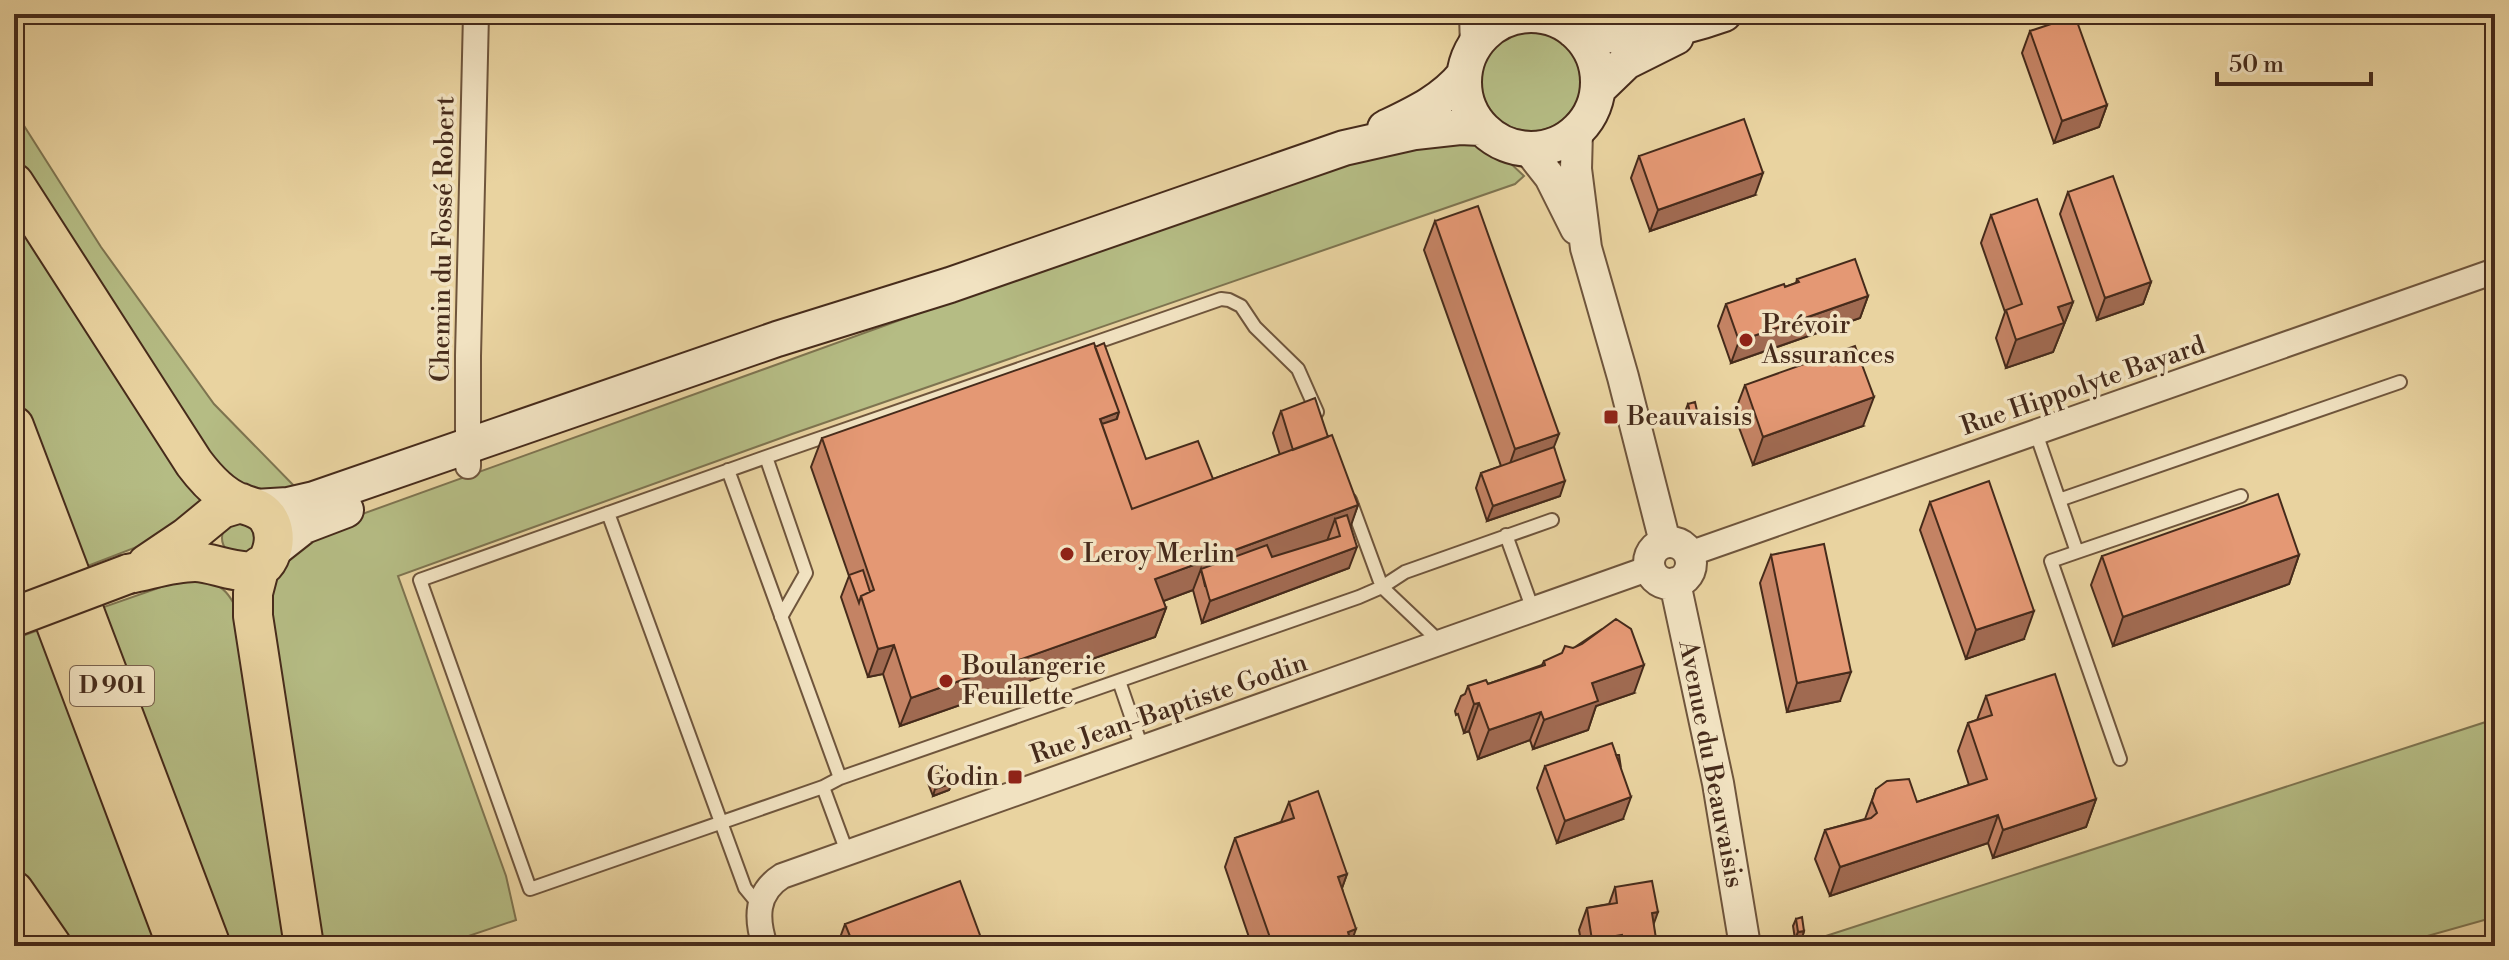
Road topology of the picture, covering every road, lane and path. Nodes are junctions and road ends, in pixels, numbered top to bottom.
1 (476, 14) edge
2 (1472, 14) edge
3 (1518, 15) edge
4 (1720, 15) edge
5 (1573, 30) junction
6 (1468, 61) junction
7 (1598, 89) junction
8 (1481, 128) junction
9 (1577, 131) junction
10 (1344, 148) junction
11 (1528, 149) junction
12 (14, 183) edge
13 (1586, 248) junction
14 (2495, 271) edge
15 (2400, 382) dead end
16 (1321, 424) edge
17 (14, 426) edge
18 (2036, 433) junction
19 (468, 456) junction
20 (766, 457) junction
21 (728, 470) junction
22 (1343, 483) edge
23 (2241, 496) dead end
24 (2059, 500) junction
25 (235, 509) junction
26 (14, 513) edge
27 (608, 513) junction
28 (1552, 520) dead end
29 (1506, 535) junction
30 (2077, 552) junction
31 (265, 559) junction
32 (1670, 562) junction
33 (219, 566) junction
34 (128, 574) junction
35 (1382, 587) junction
36 (1533, 610) junction
37 (14, 617) edge
38 (781, 617) junction
39 (1440, 642) junction
40 (1119, 681) junction
41 (1142, 748) junction
42 (2120, 759) dead end
43 (840, 778) junction
44 (823, 787) junction
45 (721, 822) junction
46 (847, 852) junction
47 (14, 891) edge
48 (759, 905) junction
49 (52, 946) edge
50 (177, 946) edge
51 (211, 946) edge
52 (304, 946) edge
53 (765, 946) edge
54 (1745, 946) edge

1 - 19 street, Chemin du Fossé Robert
2 - 6 street
3 - 5 main road
3 - 6 main road
4 - 5 main road
4 - 7 main road
5 - 7 main road
6 - 8 main road
6 - 10 main road
7 - 9 main road
8 - 10 main road
8 - 11 main road
9 - 11 main road
9 - 13 street, Avenue du Beauvaisis
10 - 19 main road
11 - 13 street, Avenue du Beauvaisis
12 - 25 main road
13 - 32 street, Avenue du Beauvaisis
14 - 18 street, Rue Hippolyte Bayard
15 - 24 lane
16 - 20 lane
17 - 51 main road, D 901
18 - 24 lane
18 - 32 street, Rue Hippolyte Bayard
19 - 25 main road
19 - 31 main road
20 - 21 lane
20 - 38 lane
21 - 27 lane
21 - 38 lane
22 - 35 lane
23 - 30 lane
24 - 30 lane
25 - 31 main road
25 - 33 main road
25 - 34 main road
26 - 50 main road, D 901
27 - 45 lane
27 - 45 lane
28 - 29 lane
29 - 35 lane
29 - 36 lane
30 - 42 lane
31 - 33 main road
31 - 52 main road
32 - 36 street, Rue Jean-Baptiste Godin
32 - 54 street, Avenue du Beauvaisis
33 - 34 main road
34 - 37 main road, bridge
35 - 39 lane
35 - 40 lane
36 - 39 street, Rue Jean-Baptiste Godin
38 - 43 lane
39 - 41 street, Rue Jean-Baptiste Godin
40 - 41 lane
40 - 43 lane
41 - 46 street, Rue Jean-Baptiste Godin
43 - 44 lane
44 - 45 lane
44 - 46 lane
45 - 48 lane
46 - 48 street, Rue Jean-Baptiste Godin
47 - 49 main road
48 - 53 street

